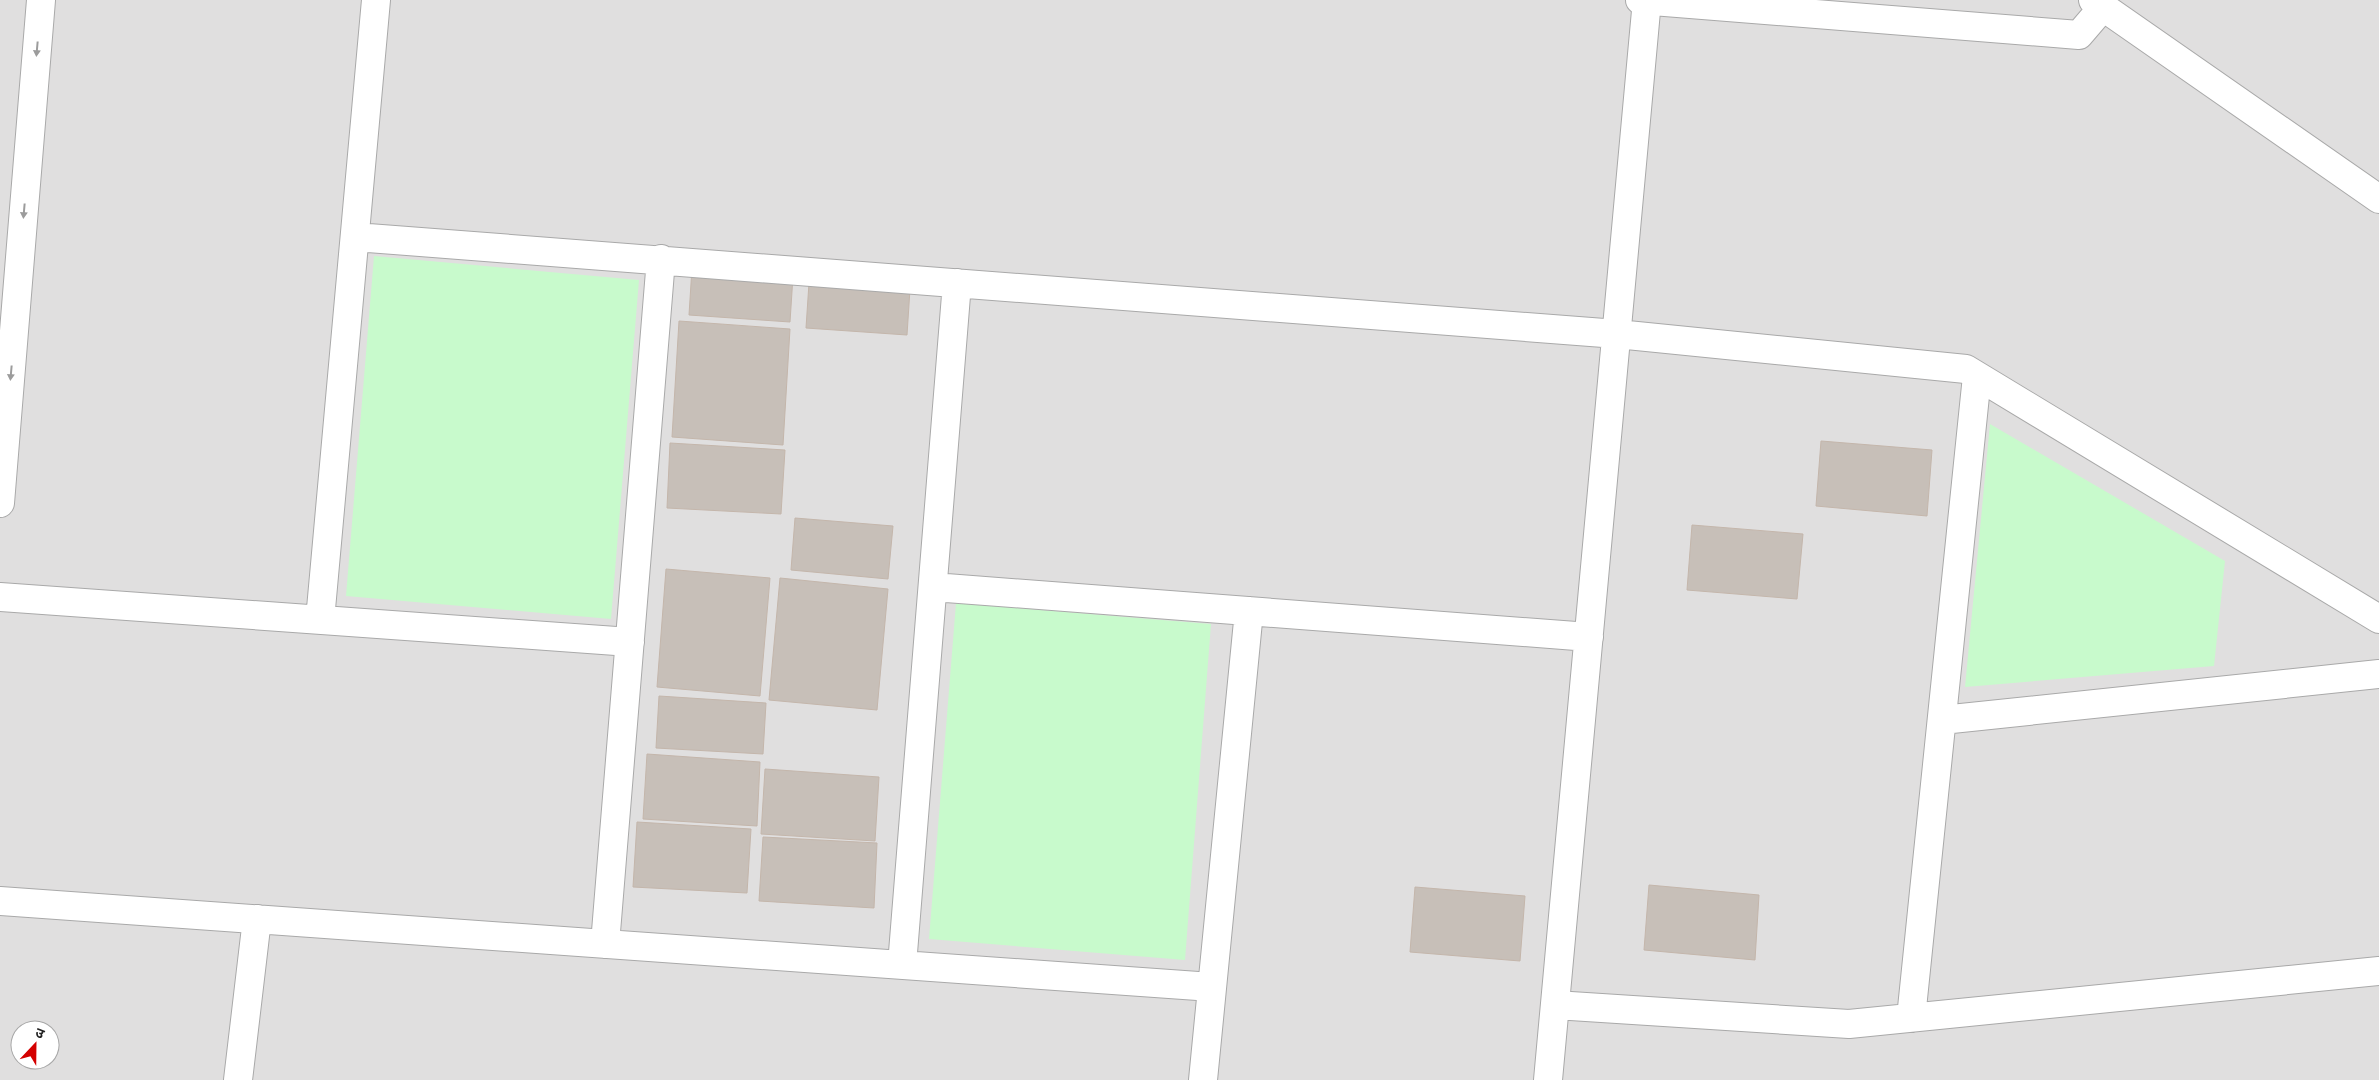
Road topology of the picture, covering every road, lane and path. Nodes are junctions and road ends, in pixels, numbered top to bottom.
1 (41, 0) edge
2 (376, 0) edge
3 (1640, 0) edge
4 (1647, 0) edge
5 (2098, 3) edge
6 (2379, 199) edge
7 (355, 237) junction
8 (661, 259) junction
9 (957, 282) junction
10 (1617, 334) junction
11 (1977, 376) junction
12 (0, 503) edge
13 (933, 587) junction
14 (0, 597) edge
15 (1249, 611) junction
16 (2379, 619) edge
17 (320, 620) junction
18 (1589, 637) junction
19 (630, 642) junction
20 (2379, 674) edge
21 (1942, 720) junction
22 (0, 901) edge
23 (257, 919) junction
24 (606, 944) junction
25 (902, 965) junction
26 (2379, 971) edge
27 (1212, 987) junction
28 (1555, 1005) junction
29 (1912, 1018) junction
30 (238, 1080) edge
31 (1203, 1080) edge
32 (1548, 1080) edge

1 -> 12 street
2 - 7 street
3 - 4 street
4 - 5 street
4 - 10 street
5 - 6 street
7 - 8 street
7 - 17 street
8 - 9 street
8 - 19 street
9 - 10 street
9 - 13 street
10 - 11 street
10 - 18 street
11 - 16 street
11 - 21 street
13 - 15 street
13 - 25 street
14 - 17 street
15 - 18 street
15 - 27 street
17 - 19 street
18 - 28 street
19 - 24 street
20 - 21 street
21 - 29 street
22 - 23 street
23 - 24 street
23 - 30 street
24 - 25 street
25 - 27 street
26 - 29 street
27 - 31 street
28 - 29 street
28 - 32 street

